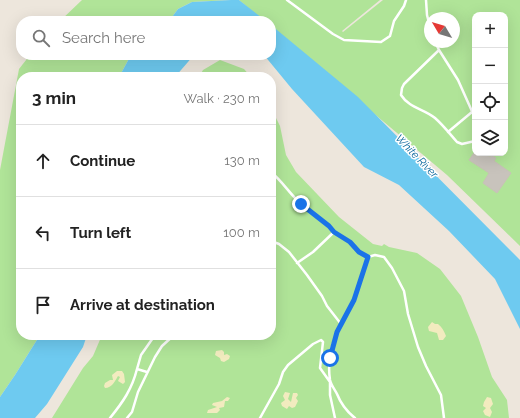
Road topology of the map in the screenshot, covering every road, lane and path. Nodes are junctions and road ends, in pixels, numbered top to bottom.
1 (287, 0) edge
2 (406, 0) edge
3 (426, 0) edge
4 (427, 12) edge
5 (439, 50) joint
6 (472, 112) joint
7 (448, 132) junction
8 (472, 142) edge
9 (276, 176) edge
10 (334, 232) junction
11 (276, 243) edge
12 (368, 257) junction
13 (297, 264) junction
14 (341, 324) junction
15 (152, 340) edge
16 (169, 340) edge
17 (137, 369) junction
18 (147, 372) junction
19 (330, 382) junction
20 (110, 418) edge
21 (127, 418) edge
22 (260, 418) edge
23 (335, 418) edge
24 (355, 418) edge
25 (444, 418) edge

1 - 2 lane
3 - 4 lane
5 - 6 lane
5 - 7 lane
6 - 7 lane
7 - 8 lane
9 - 10 lane
10 - 12 lane
10 - 13 lane
11 - 13 lane
12 - 14 lane
12 - 25 lane
13 - 14 lane
14 - 19 lane
15 - 17 lane
16 - 18 lane
17 - 18 lane
17 - 20 lane
18 - 21 lane
19 - 22 lane
19 - 23 lane
19 - 24 lane

